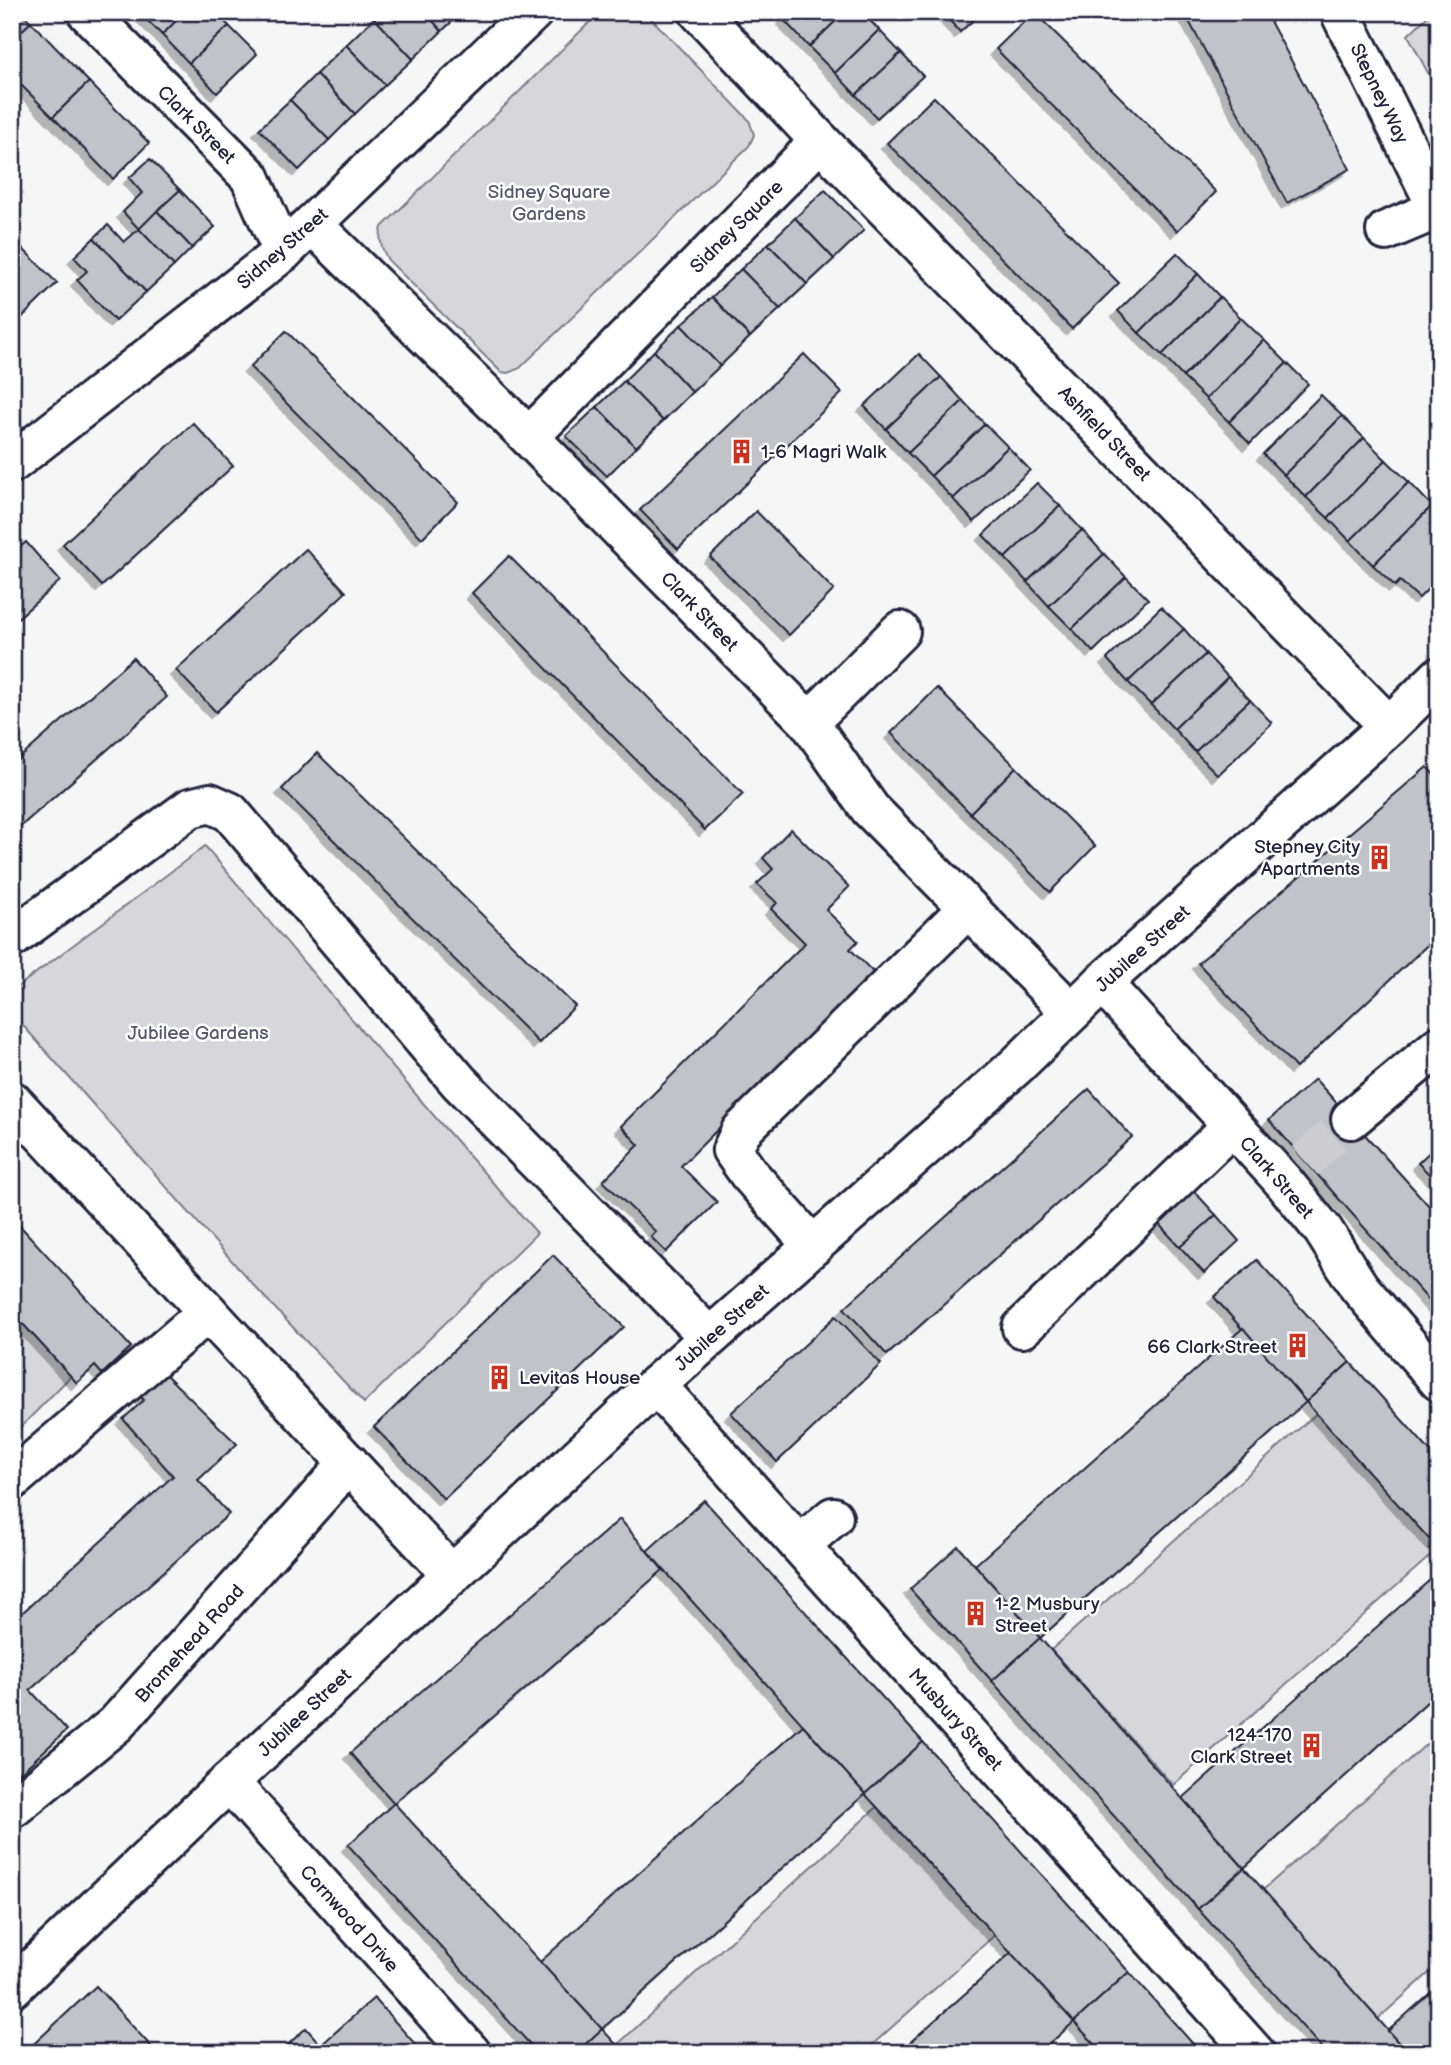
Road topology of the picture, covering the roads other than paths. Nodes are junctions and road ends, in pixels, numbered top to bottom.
1 (87, 12) edge
2 (533, 12) edge
3 (699, 12) edge
4 (1340, 12) edge
5 (820, 141) junction
6 (1438, 210) edge
7 (312, 224) junction
8 (1386, 231) dead end
9 (283, 252) junction
10 (529, 437) junction
11 (12, 463) edge
12 (900, 631) dead end
13 (1439, 677) edge
14 (809, 722) junction
15 (1389, 726) junction
16 (968, 908) junction
17 (12, 938) edge
18 (1102, 983) junction
19 (1071, 1012) junction
20 (1439, 1046) edge
21 (12, 1101) edge
22 (1351, 1119) tunnel mouth
23 (1232, 1126) junction
24 (813, 1246) junction
25 (208, 1312) junction
26 (1022, 1328) dead end
27 (709, 1337) junction
28 (1439, 1381) edge
29 (656, 1385) junction
30 (349, 1463) junction
31 (12, 1480) edge
32 (833, 1517) dead end
33 (800, 1545) junction
34 (452, 1575) junction
35 (229, 1782) junction
36 (14, 1807) edge
37 (12, 1988) edge
38 (471, 2053) edge
39 (1255, 2053) edge

1 - 9 street, Clark Street
2 - 7 street, Sidney Street
3 - 5 street
4 - 6 street, Stepney Way
5 - 10 street, Sidney Square
5 - 15 street, Ashfield Street
6 - 8 street
7 - 9 street, Sidney Street
7 - 10 street, Clark Street
9 - 11 street, Sidney Street
10 - 14 street, Clark Street
12 - 14 street
13 - 15 street, Jubilee Street
14 - 16 street, Clark Street
15 - 18 street, Jubilee Street
16 - 19 street, Clark Street
16 - 24 street
17 - 27 street
18 - 19 street, Jubilee Street
18 - 23 street, Clark Street
19 - 24 street, Jubilee Street
20 - 22 street
21 - 25 street
23 - 26 street
23 - 28 street, Clark Street
24 - 27 street, Jubilee Street
25 - 30 street
25 - 31 street
27 - 29 street, Jubilee Street
29 - 33 street, Musbury Street
29 - 34 street, Jubilee Street
30 - 34 street
30 - 36 street, Bromehead Road
32 - 33 street
33 - 39 street, Musbury Street
34 - 35 street, Jubilee Street
35 - 37 street, Jubilee Street
35 - 38 street, Cornwood Drive

